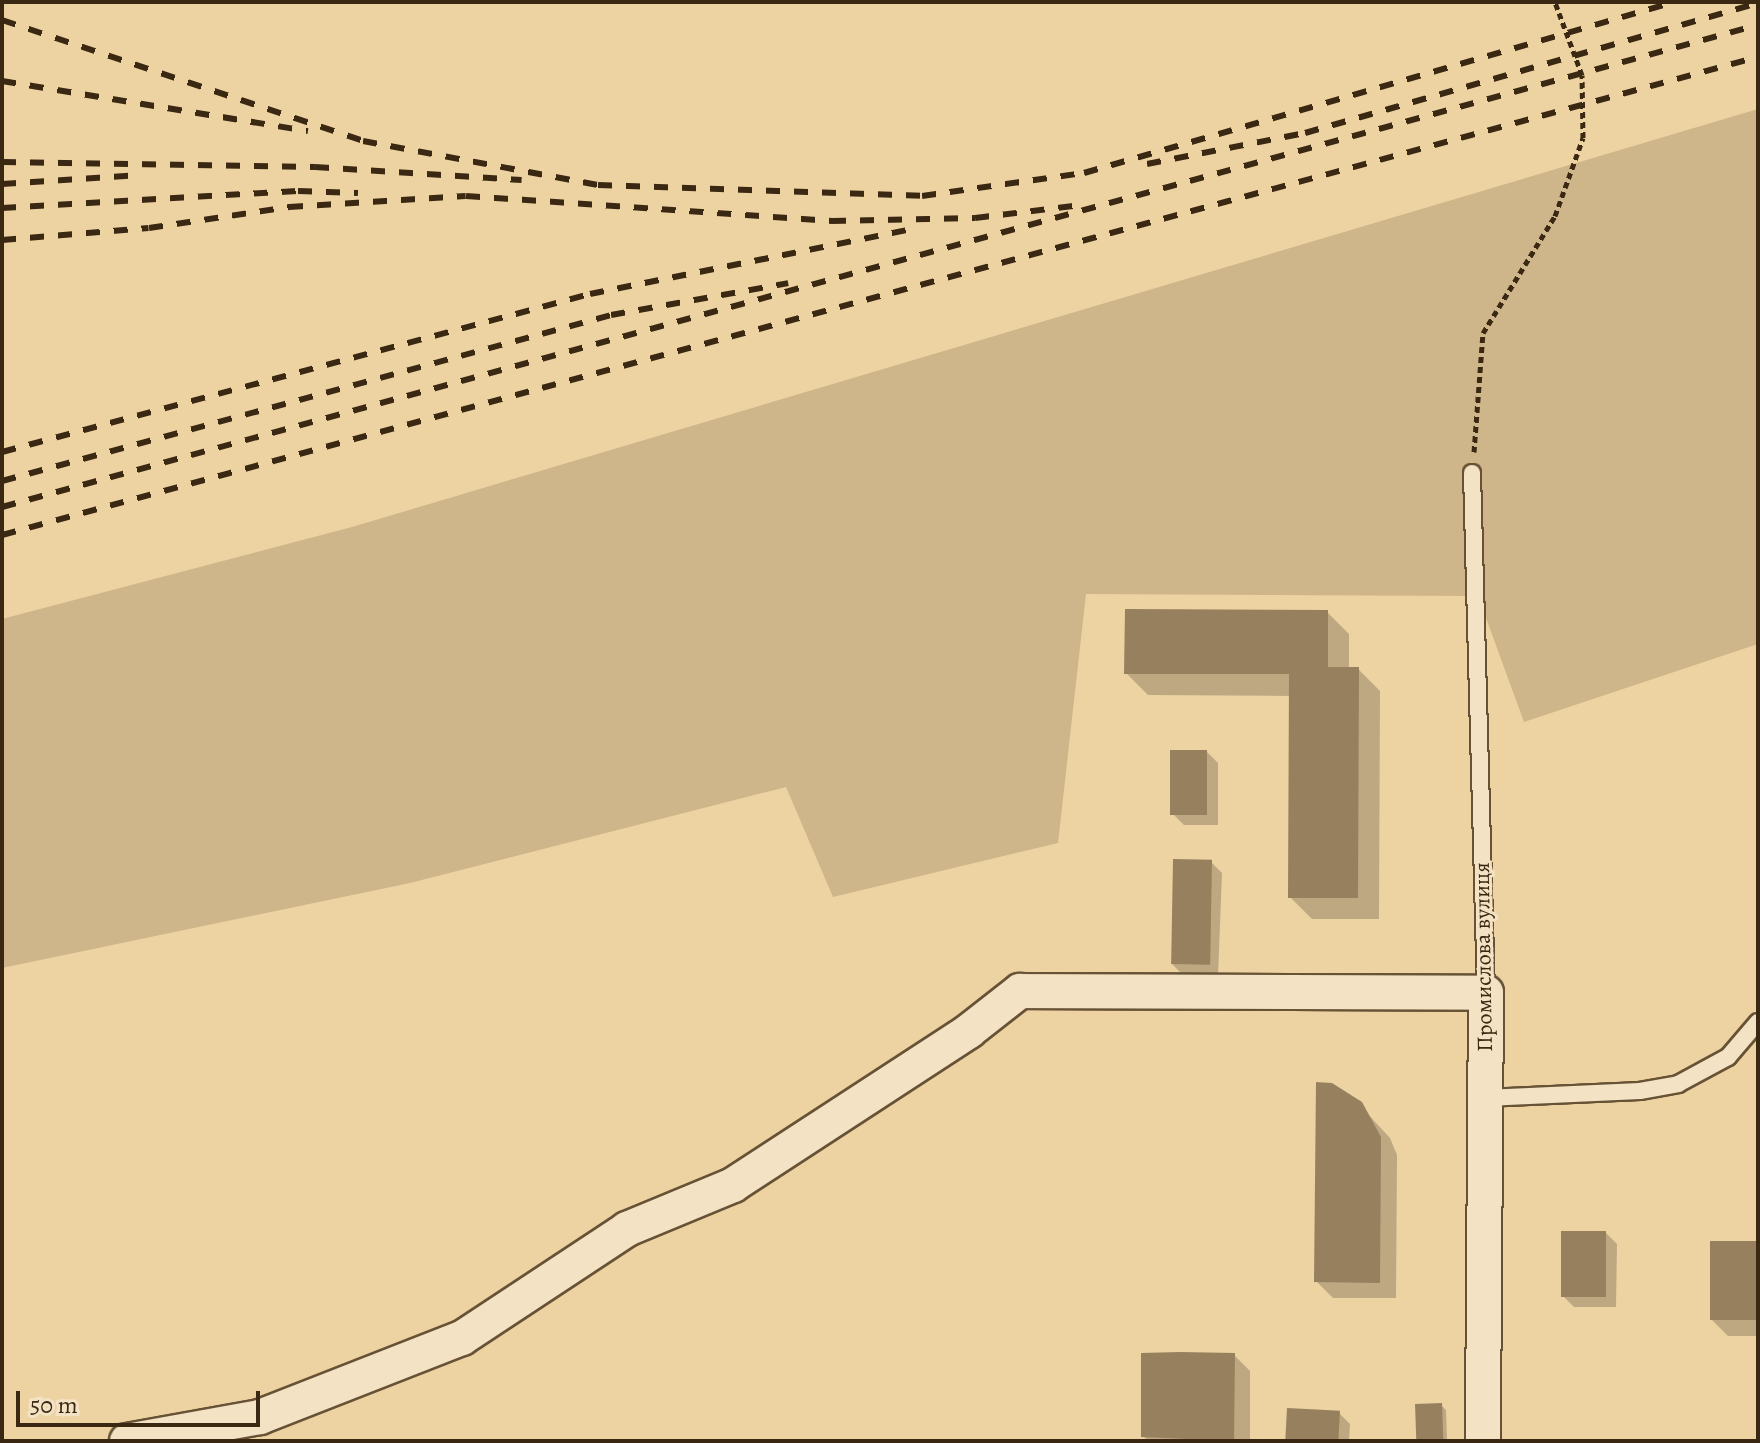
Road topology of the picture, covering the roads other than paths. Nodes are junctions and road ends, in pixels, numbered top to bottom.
1 (1472, 473) road end
2 (1486, 993) junction
3 (1758, 1022) edge
4 (1485, 1098) junction
5 (127, 1441) edge
6 (1483, 1441) edge

1 - 2 lane, Промислова вулиця
2 - 4 street, Промислова вулиця
2 - 5 street
3 - 4 lane
4 - 6 street, Промислова вулиця

